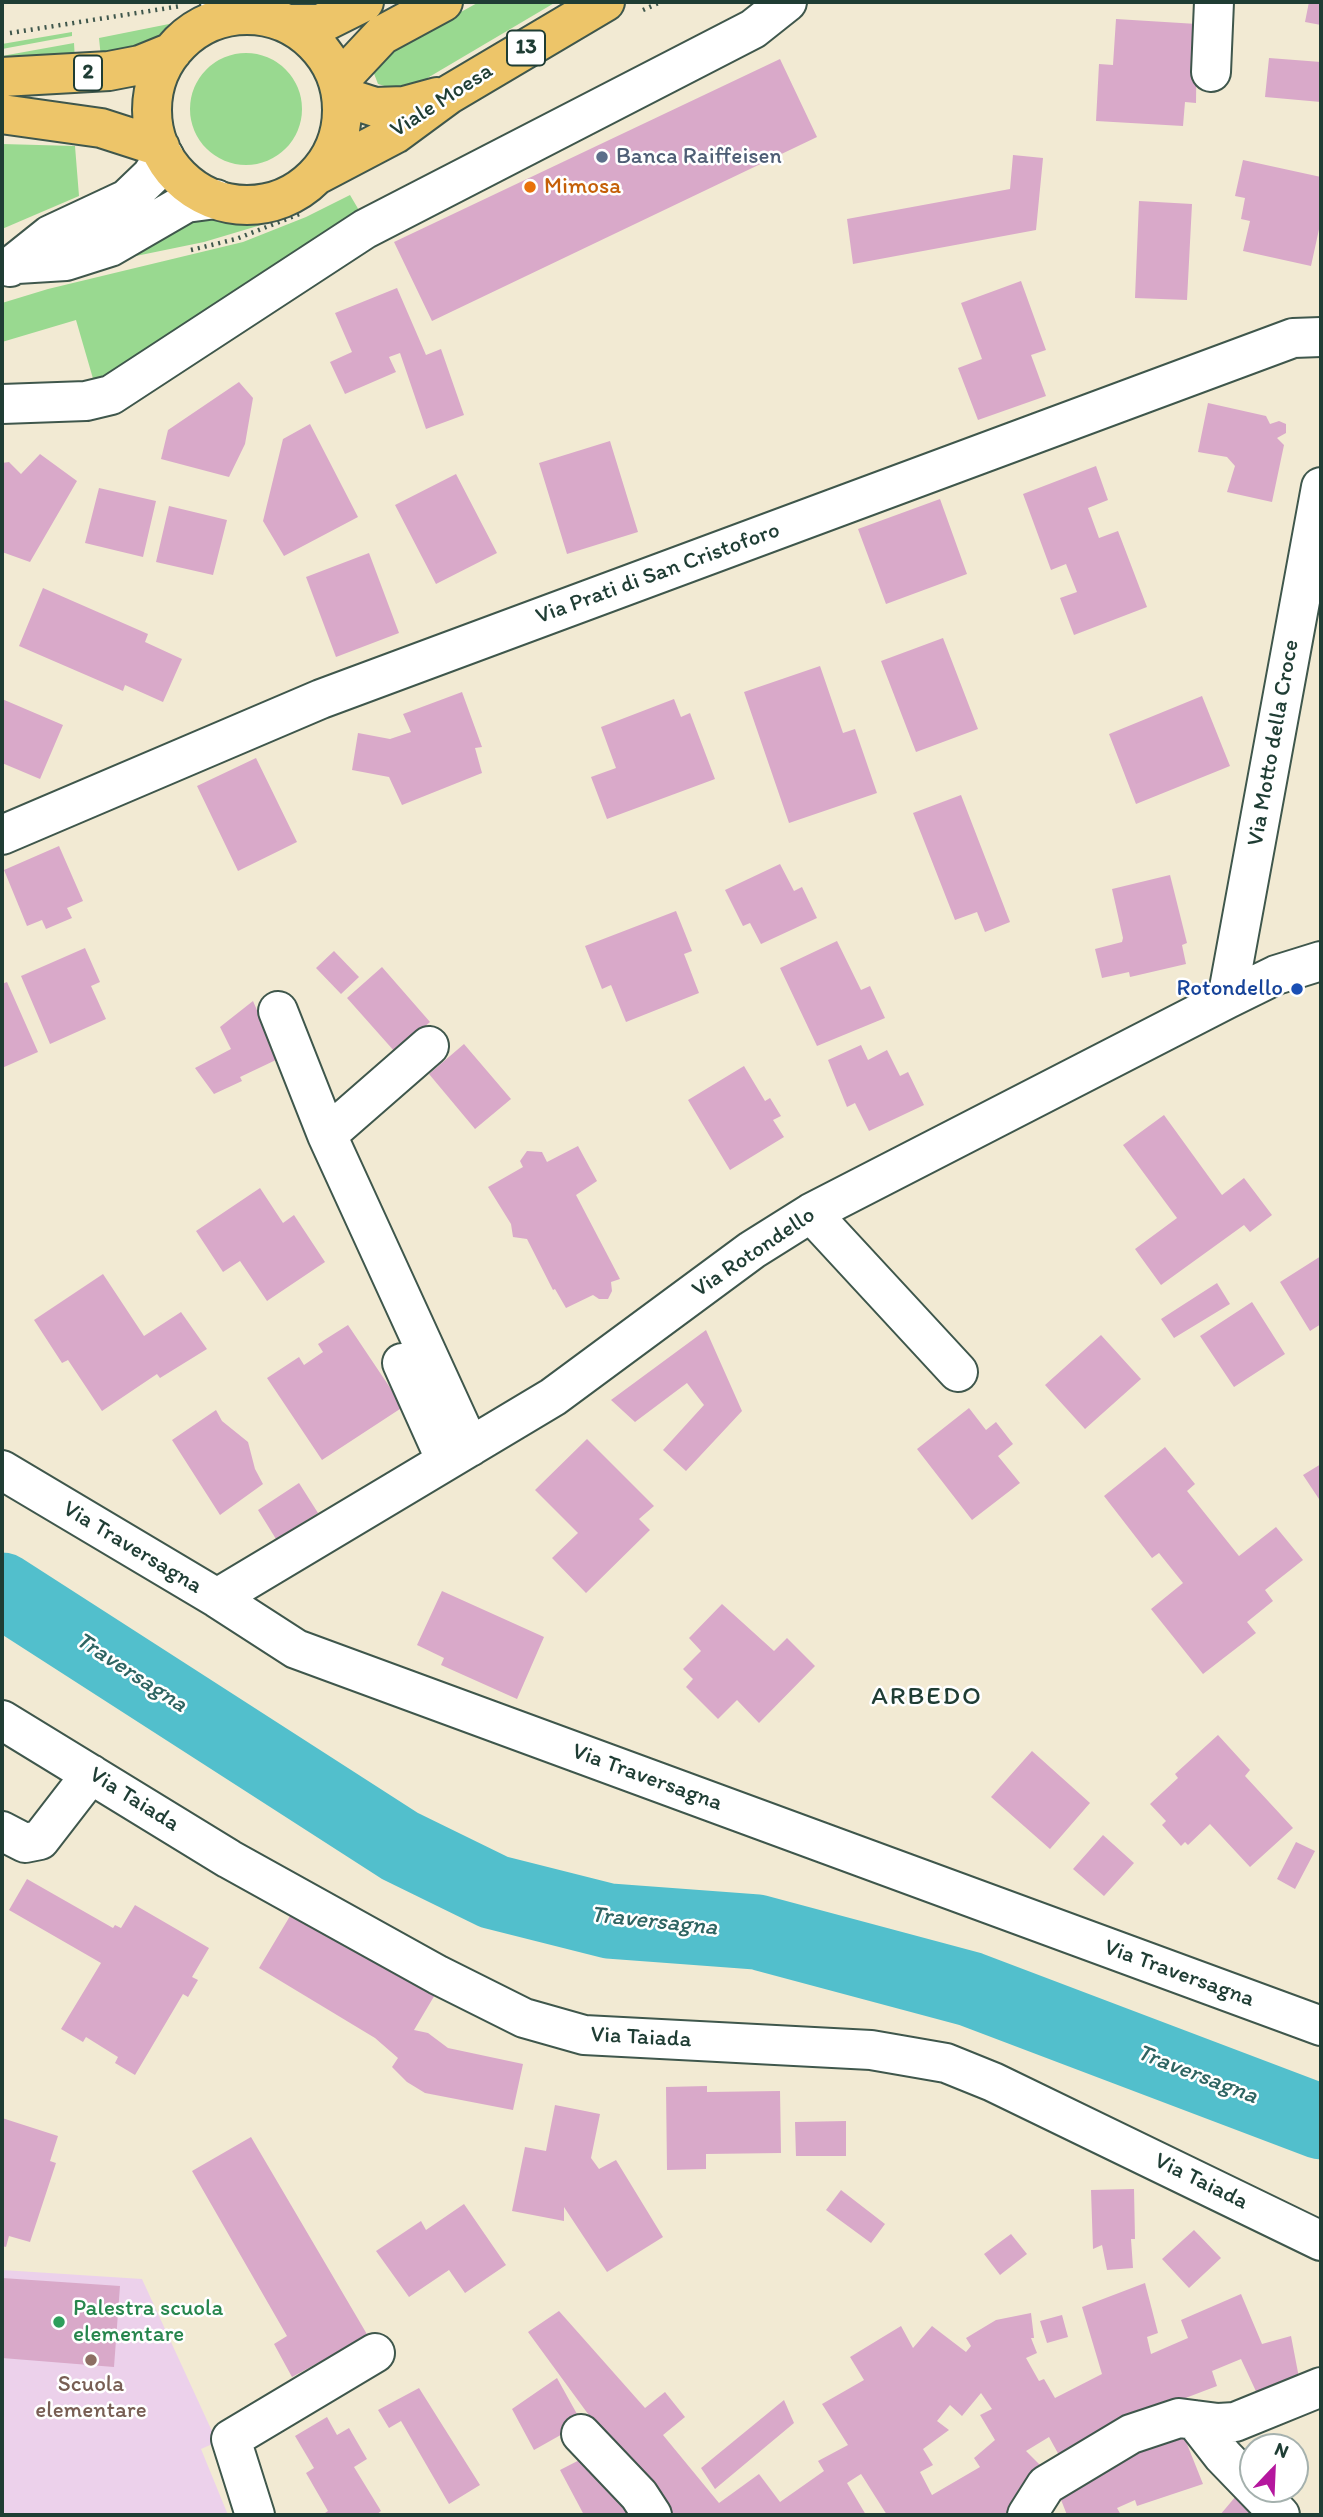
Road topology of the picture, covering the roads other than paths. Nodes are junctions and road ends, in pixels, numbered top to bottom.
1 (364, 2) edge
2 (443, 2) edge
3 (606, 2) edge
4 (787, 2) edge
5 (1214, 2) edge
6 (211, 8) edge
7 (288, 24) junction
8 (172, 52) junction
9 (1211, 72) dead end
10 (2, 77) edge
11 (339, 89) junction
12 (448, 94) junction
13 (2, 114) edge
14 (162, 151) junction
15 (314, 177) junction
16 (216, 199) junction
17 (9, 267) edge
18 (1321, 337) edge
19 (2, 404) edge
20 (1321, 487) edge
21 (2, 835) edge
22 (1319, 965) edge
23 (1227, 999) junction
24 (278, 1012) dead end
25 (429, 1046) dead end
26 (316, 1141) junction
27 (811, 1213) junction
28 (958, 1372) dead end
29 (458, 1454) junction
30 (2, 1471) edge
31 (217, 1598) junction
32 (2, 1720) edge
33 (91, 1774) junction
34 (2, 1831) edge
35 (1321, 2026) edge
36 (1321, 2241) edge
37 (375, 2353) dead end
38 (1321, 2387) edge
39 (1195, 2420) junction
40 (582, 2434) dead end
41 (255, 2515) edge
42 (652, 2515) edge
43 (1027, 2515) edge
44 (1280, 2515) edge

1 - 7 main road
2 - 11 main road
3 - 12 main road, Viale Moesa / 13
4 - 19 street
5 - 9 street
6 - 7 main road
6 - 8 main road
7 - 11 main road
8 - 10 main road, 2
8 - 14 main road
11 - 12 main road
11 - 15 main road
12 - 15 main road, Viale Moesa / 13
13 - 14 main road, 2
14 - 16 main road
14 - 17 street
15 - 16 main road
16 - 17 street
18 - 21 street, Via Prati di San Cristoforo
20 - 23 street, Via Motto della Croce
22 - 23 street, Via Rotondello
23 - 27 street, Via Rotondello
24 - 26 street
25 - 26 street
26 - 29 street
27 - 28 street
27 - 29 street, Via Rotondello
29 - 31 street, Via Rotondello
30 - 31 street, Via Traversagna
31 - 35 street, Via Traversagna
32 - 33 street, Via Taiada
33 - 34 street
33 - 36 street, Via Taiada
37 - 41 street
38 - 39 street
39 - 43 street
39 - 44 street
40 - 42 street

